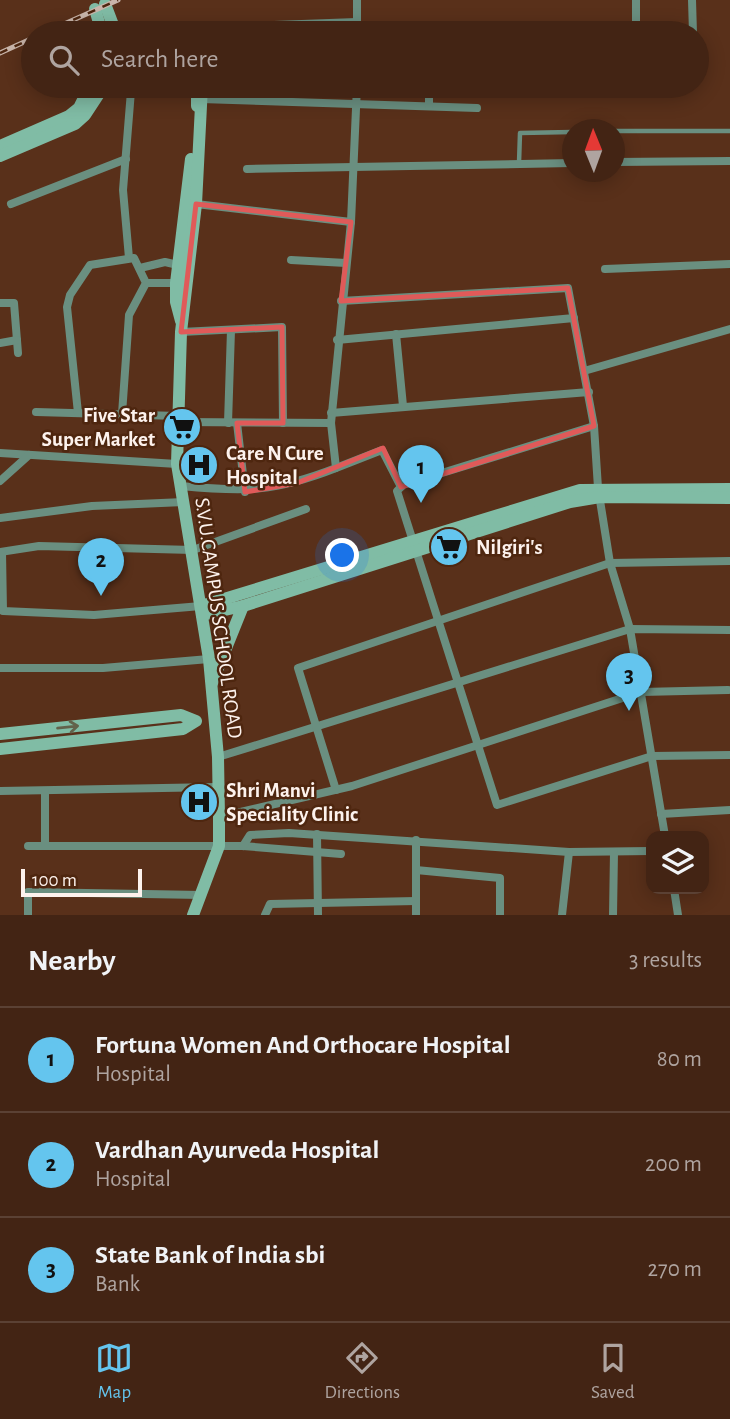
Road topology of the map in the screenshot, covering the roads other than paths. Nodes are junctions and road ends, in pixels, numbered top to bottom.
1 (357, 0) edge
2 (636, 0) edge
3 (692, 0) edge
4 (101, 21) edge
5 (109, 21) edge
6 (357, 21) edge
7 (636, 21) edge
8 (692, 21) edge
9 (84, 98) edge
10 (96, 98) edge
11 (130, 98) edge
12 (197, 98) edge
13 (356, 98) edge
14 (429, 98) edge
15 (201, 99) joint
16 (356, 103) junction
17 (429, 106) junction
18 (477, 108) dead end
19 (625, 131) edge
20 (730, 131) edge
21 (562, 132) edge
22 (0, 146) edge
23 (0, 156) edge
24 (126, 159) junction
25 (730, 161) edge
26 (625, 162) edge
27 (519, 163) junction
28 (562, 163) edge
29 (354, 167) junction
30 (247, 169) dead end
31 (11, 204) dead end
32 (196, 204) junction
33 (351, 222) junction
34 (129, 258) junction
35 (291, 260) dead end
36 (346, 263) junction
37 (730, 264) edge
38 (178, 265) junction
39 (140, 268) junction
40 (605, 269) dead end
41 (146, 283) junction
42 (176, 283) junction
43 (341, 301) junction
44 (0, 303) edge
45 (574, 318) junction
46 (181, 326) junction
47 (231, 330) junction
48 (730, 330) edge
49 (396, 334) junction
50 (17, 340) junction
51 (337, 340) junction
52 (0, 342) edge
53 (18, 354) dead end
54 (584, 371) junction
55 (589, 392) junction
56 (403, 406) junction
57 (36, 412) dead end
58 (78, 413) junction
59 (331, 413) junction
60 (122, 414) junction
61 (178, 419) junction
62 (283, 422) junction
63 (233, 423) junction
64 (331, 423) junction
65 (594, 426) junction
66 (0, 453) edge
67 (29, 455) junction
68 (177, 464) junction
69 (336, 468) junction
70 (0, 481) edge
71 (181, 486) junction
72 (401, 486) junction
73 (730, 489) edge
74 (246, 492) junction
75 (599, 493) junction
76 (730, 498) edge
77 (184, 502) junction
78 (306, 509) dead end
79 (0, 518) edge
80 (413, 546) junction
81 (192, 550) junction
82 (1, 552) edge
83 (730, 561) edge
84 (610, 563) junction
85 (243, 606) junction
86 (201, 610) junction
87 (2, 611) edge
88 (438, 621) junction
89 (630, 629) junction
90 (730, 630) edge
91 (209, 659) junction
92 (0, 668) edge
93 (458, 682) junction
94 (211, 686) junction
95 (728, 690) dead end
96 (640, 692) junction
97 (214, 719) junction
98 (196, 721) junction
99 (316, 725) junction
100 (0, 734) edge
101 (478, 745) junction
102 (0, 749) edge
103 (730, 755) edge
104 (652, 756) junction
105 (218, 757) junction
106 (217, 787) junction
107 (336, 790) junction
108 (0, 791) edge
109 (45, 792) junction
110 (730, 810) edge
111 (661, 814) junction
112 (219, 817) junction
113 (664, 831) edge
114 (317, 834) junction
115 (416, 840) junction
116 (28, 846) dead end
117 (45, 846) junction
118 (219, 846) junction
119 (243, 846) junction
120 (646, 851) edge
121 (317, 852) junction
122 (569, 852) junction
123 (614, 852) junction
124 (341, 854) dead end
125 (416, 870) junction
126 (675, 894) edge
127 (202, 895) junction
128 (416, 901) junction
129 (318, 903) junction
130 (28, 915) edge
131 (193, 915) edge
132 (265, 915) edge
133 (318, 915) edge
134 (416, 915) edge
135 (500, 915) edge
136 (562, 915) edge
137 (613, 915) edge
138 (678, 915) edge

1 - 6 street
2 - 7 street
3 - 8 street
4 - 5 street
9 - 22 street
10 - 23 street
11 - 24 street
12 - 38 street, S.V.U.CAMPUS SCHOOL ROAD
13 - 16 street
14 - 17 street
15 - 16 street
15 - 32 street, S.V.U.CAMPUS SCHOOL ROAD
16 - 17 street
16 - 29 street
17 - 18 street
19 - 20 lane
21 - 27 lane
24 - 31 street
24 - 34 street
25 - 26 street
27 - 28 street
27 - 29 street
29 - 30 street
29 - 33 street
32 - 33 street
32 - 46 street, S.V.U.CAMPUS SCHOOL ROAD
33 - 36 street
34 - 39 street
34 - 58 street
35 - 36 street
36 - 43 street
37 - 40 street
38 - 39 street
38 - 42 street, S.V.U.CAMPUS SCHOOL ROAD
39 - 41 street
41 - 42 street
41 - 60 street
42 - 46 street, S.V.U.CAMPUS SCHOOL ROAD
43 - 45 street
43 - 51 street
44 - 50 street
45 - 49 street
45 - 54 street
46 - 47 street
46 - 61 street, S.V.U.CAMPUS SCHOOL ROAD
47 - 62 street
47 - 63 street
48 - 54 street
49 - 51 street
49 - 56 street
50 - 52 street
50 - 53 street
51 - 59 street
54 - 55 street
55 - 56 street
55 - 65 street
56 - 59 street
57 - 58 street
58 - 60 street
59 - 64 street
60 - 61 street
61 - 63 street
61 - 68 street, S.V.U.CAMPUS SCHOOL ROAD
62 - 63 street
62 - 64 street
63 - 74 street
64 - 69 street
65 - 72 street
65 - 75 street
66 - 67 street
67 - 68 street
67 - 70 street
68 - 71 street, S.V.U.CAMPUS SCHOOL ROAD
69 - 72 street
69 - 74 street
71 - 74 street
71 - 77 street, S.V.U.CAMPUS SCHOOL ROAD
72 - 80 street
73 - 75 street
75 - 76 street
75 - 80 street
75 - 84 street
77 - 79 street
77 - 81 street, S.V.U.CAMPUS SCHOOL ROAD
78 - 81 street
80 - 85 street
80 - 86 street
80 - 88 street
81 - 82 street
81 - 86 street, S.V.U.CAMPUS SCHOOL ROAD
82 - 87 street
83 - 84 street
84 - 88 street
84 - 89 street
85 - 86 street
85 - 94 street
86 - 87 street
86 - 91 street, S.V.U.CAMPUS SCHOOL ROAD
88 - 93 street
88 - 99 street
89 - 90 street
89 - 93 street
89 - 96 street
91 - 92 street
91 - 94 street, S.V.U.CAMPUS SCHOOL ROAD
93 - 99 street
93 - 101 street
94 - 97 street, S.V.U.CAMPUS SCHOOL ROAD
95 - 96 street
96 - 101 street
96 - 104 street
97 - 98 street
97 - 105 street, S.V.U.CAMPUS SCHOOL ROAD
100 -> 98 street
98 - 102 street
99 - 105 street
99 - 107 street
101 - 104 street
101 - 107 street
103 - 104 street
104 - 111 street
105 - 106 street, S.V.U.CAMPUS SCHOOL ROAD
106 - 109 street
106 - 112 street, S.V.U.CAMPUS SCHOOL ROAD
107 - 112 street
108 - 109 street
109 - 117 street
110 - 111 street
111 - 113 street
112 - 118 street, S.V.U.CAMPUS SCHOOL ROAD
114 - 115 street
114 - 119 street
114 - 121 street
115 - 122 street
115 - 125 street
116 - 117 street
117 - 118 street
118 - 119 street
118 - 127 street, S.V.U.CAMPUS SCHOOL ROAD
119 - 121 street
120 - 123 street
121 - 124 street
121 - 129 street
122 - 123 street
122 - 136 street
123 - 137 street
125 - 128 street
125 - 135 street
126 - 138 street
127 - 130 street
127 - 131 street, S.V.U.CAMPUS SCHOOL ROAD
128 - 129 street
128 - 134 street
129 - 132 street
129 - 133 street

